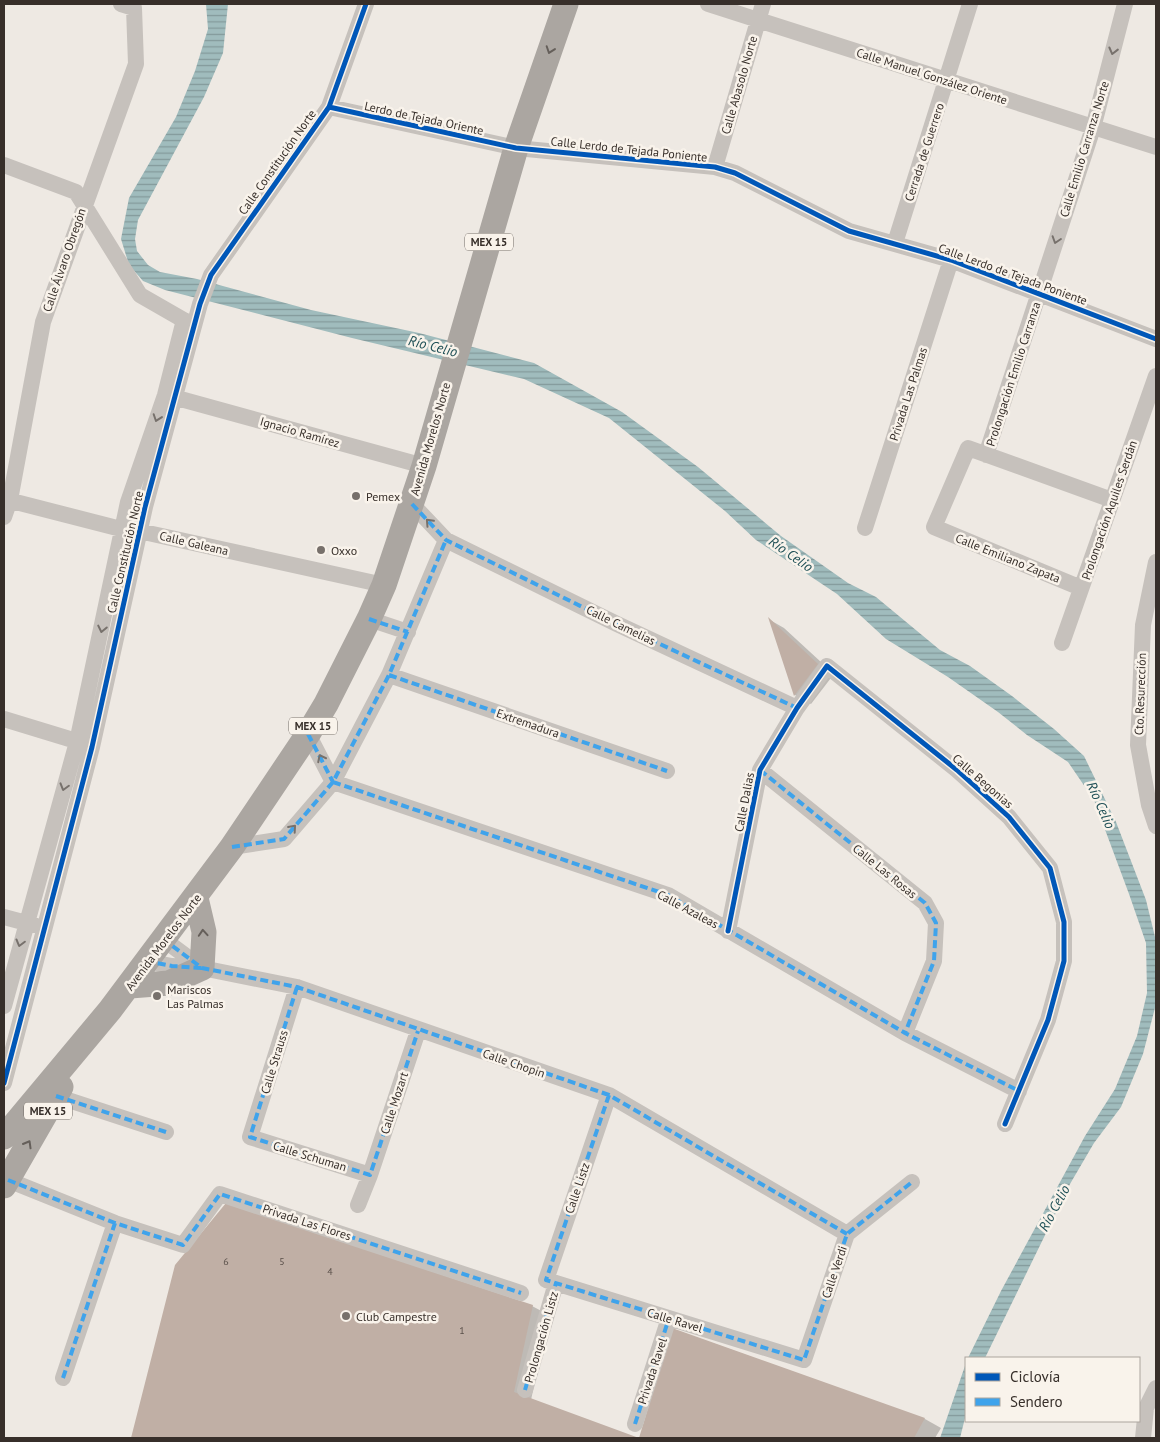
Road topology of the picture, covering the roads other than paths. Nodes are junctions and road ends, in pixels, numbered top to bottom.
1 (366, 4) edge
2 (566, 4) edge
3 (708, 4) edge
4 (970, 4) edge
5 (1125, 4) edge
6 (128, 6) edge
7 (760, 11) edge
8 (947, 81) junction
9 (328, 107) junction
10 (1093, 128) junction
11 (1156, 147) edge
12 (516, 148) junction
13 (4, 165) edge
14 (715, 167) junction
15 (84, 204) junction
16 (895, 243) junction
17 (951, 260) junction
18 (1039, 294) junction
19 (190, 324) junction
20 (1156, 339) edge
21 (1156, 376) edge
22 (170, 396) junction
23 (986, 455) junction
24 (424, 466) junction
25 (7, 500) edge
26 (1112, 500) junction
27 (412, 504) junction
28 (4, 517) edge
29 (934, 527) joint
30 (866, 528) dead end
31 (121, 530) junction
32 (139, 530) junction
33 (446, 540) junction
34 (1156, 562) edge
35 (384, 585) junction
36 (1081, 588) junction
37 (369, 620) junction
38 (408, 632) junction
39 (1062, 643) dead end
40 (828, 666) joint
41 (389, 674) junction
42 (797, 708) junction
43 (4, 719) edge
44 (308, 734) junction
45 (85, 744) junction
46 (760, 770) junction
47 (667, 771) dead end
48 (333, 782) junction
49 (1156, 826) edge
50 (232, 847) junction
51 (196, 898) junction
52 (4, 917) edge
53 (25, 923) junction
54 (46, 928) junction
55 (728, 931) junction
56 (163, 939) junction
57 (146, 961) junction
58 (202, 968) junction
59 (130, 986) junction
60 (297, 987) junction
61 (4, 1006) edge
62 (418, 1030) junction
63 (905, 1033) junction
64 (91, 1035) junction
65 (4, 1083) edge
66 (1019, 1091) junction
67 (609, 1095) junction
68 (56, 1096) junction
69 (1005, 1124) dead end
70 (166, 1132) dead end
71 (4, 1137) edge
72 (250, 1137) joint
73 (370, 1175) junction
74 (912, 1182) dead end
75 (6, 1183) edge
76 (358, 1204) dead end
77 (115, 1222) junction
78 (847, 1234) junction
79 (551, 1282) junction
80 (521, 1293) dead end
81 (669, 1318) junction
82 (804, 1360) joint
83 (63, 1378) dead end
84 (1156, 1388) edge
85 (525, 1390) dead end
86 (636, 1424) dead end
87 (1142, 1438) edge

1 - 9 street, Calle Constitución Norte
2 -> 12 main road, Avenida Morelos Norte / MEX 15
3 - 7 street, Calle Manuel González Oriente
4 - 8 street, Cerrada de Guerrero
5 -> 10 street, Calle Emilio Carranza Norte
6 - 15 street, Calle Álvaro Obregón
7 - 8 street, Calle Manuel González Oriente
7 - 14 street, Calle Abasolo Norte
8 - 10 street, Calle Manuel González Oriente
8 - 16 street, Cerrada de Guerrero
9 - 12 street, Lerdo de Tejada Oriente
9 - 19 street, Calle Constitución Norte
10 - 11 street, Calle Manuel González Oriente
10 -> 18 street, Calle Emilio Carranza Norte
12 - 14 street, Calle Lerdo de Tejada Poniente
12 - 24 main road, Avenida Morelos Norte / MEX 15
13 - 15 street
14 - 16 street, Calle Lerdo de Tejada Poniente
15 - 19 street
15 - 25 street, Calle Álvaro Obregón
16 - 17 street, Calle Lerdo de Tejada Poniente
17 - 18 street, Calle Lerdo de Tejada Poniente
17 - 30 street, Privada Las Palmas
18 - 20 street, Calle Lerdo de Tejada Poniente
18 - 23 street, Prolongación Emilio Carranza
19 - 22 street, Calle Constitución Norte
21 - 26 street, Prolongación Aquiles Serdán
22 - 24 street, Ignacio Ramírez
22 -> 31 street, Calle Constitución Norte
22 - 32 street, Calle Constitución Norte
23 - 26 street
23 - 29 street, Prolongación Emilio Carranza
24 - 27 main road, Avenida Morelos Norte / MEX 15
25 - 28 street, Calle Álvaro Obregón
25 - 31 street, Calle Galeana
26 - 36 street, Prolongación Aquiles Serdán
33 -> 27 street
27 - 35 main road, Avenida Morelos Norte / MEX 15
29 - 36 street, Calle Emiliano Zapata
31 - 32 street, Calle Galeana
31 -> 45 street, Calle Constitución Norte
32 - 35 street, Calle Galeana
32 - 45 street, Calle Constitución Norte
33 - 38 street
33 - 42 street, Calle Camelias
34 - 49 street, Cto. Resurección
35 - 37 main road, Avenida Morelos Norte / MEX 15
36 - 39 street, Prolongación Aquiles Serdán
37 - 38 street
37 - 44 main road, Avenida Morelos Norte / MEX 15
38 - 41 street
40 - 42 street, Calle Dalias
40 - 66 street, Calle Begonias
41 - 47 street, Extremadura
41 - 48 street
42 - 46 street, Calle Dalias
43 - 45 street
48 -> 44 street
44 - 50 main road, Avenida Morelos Norte / MEX 15
45 -> 53 street, Calle Constitución Norte
45 - 54 street, Calle Constitución Norte
46 - 55 street, Calle Dalias
46 - 63 street, Calle Las Rosas
50 -> 48 street
48 - 55 street, Calle Azaleas
50 - 51 main road, Avenida Morelos Norte / MEX 15
51 - 56 main road, Avenida Morelos Norte / MEX 15
58 -> 51 main road
52 - 53 street
53 - 54 street
53 -> 61 street, Calle Constitución Norte
54 - 65 street, Calle Constitución Norte
55 - 63 street, Calle Azaleas
56 - 57 main road, Avenida Morelos Norte / MEX 15
56 - 58 street, Calle Chopin
57 - 58 street
57 - 59 main road, Avenida Morelos Norte / MEX 15
58 - 59 main road
58 - 60 street, Calle Chopin
59 - 64 main road, Avenida Morelos Norte / MEX 15
60 - 62 street, Calle Chopin
60 - 72 street, Calle Strauss
62 - 67 street, Calle Chopin
62 - 73 street, Calle Mozart
63 - 66 street, Calle Azaleas
64 - 68 main road, MEX 15
64 - 71 main road, MEX 15
66 - 69 street, Calle Begonias
67 - 78 street, Calle Chopin
67 - 79 street, Calle Listz
68 - 70 street
75 -> 68 main road, MEX 15
72 - 73 street, Calle Schuman
73 - 76 street, Calle Mozart
74 - 78 street, Calle Verdi
75 - 77 street, Privada Las Flores
77 - 80 street, Privada Las Flores
77 - 83 street
78 - 82 street, Calle Verdi
79 - 81 street, Calle Ravel
79 - 85 street, Prolongación Listz
81 - 82 street, Calle Ravel
81 - 86 street, Privada Ravel
84 - 87 street

